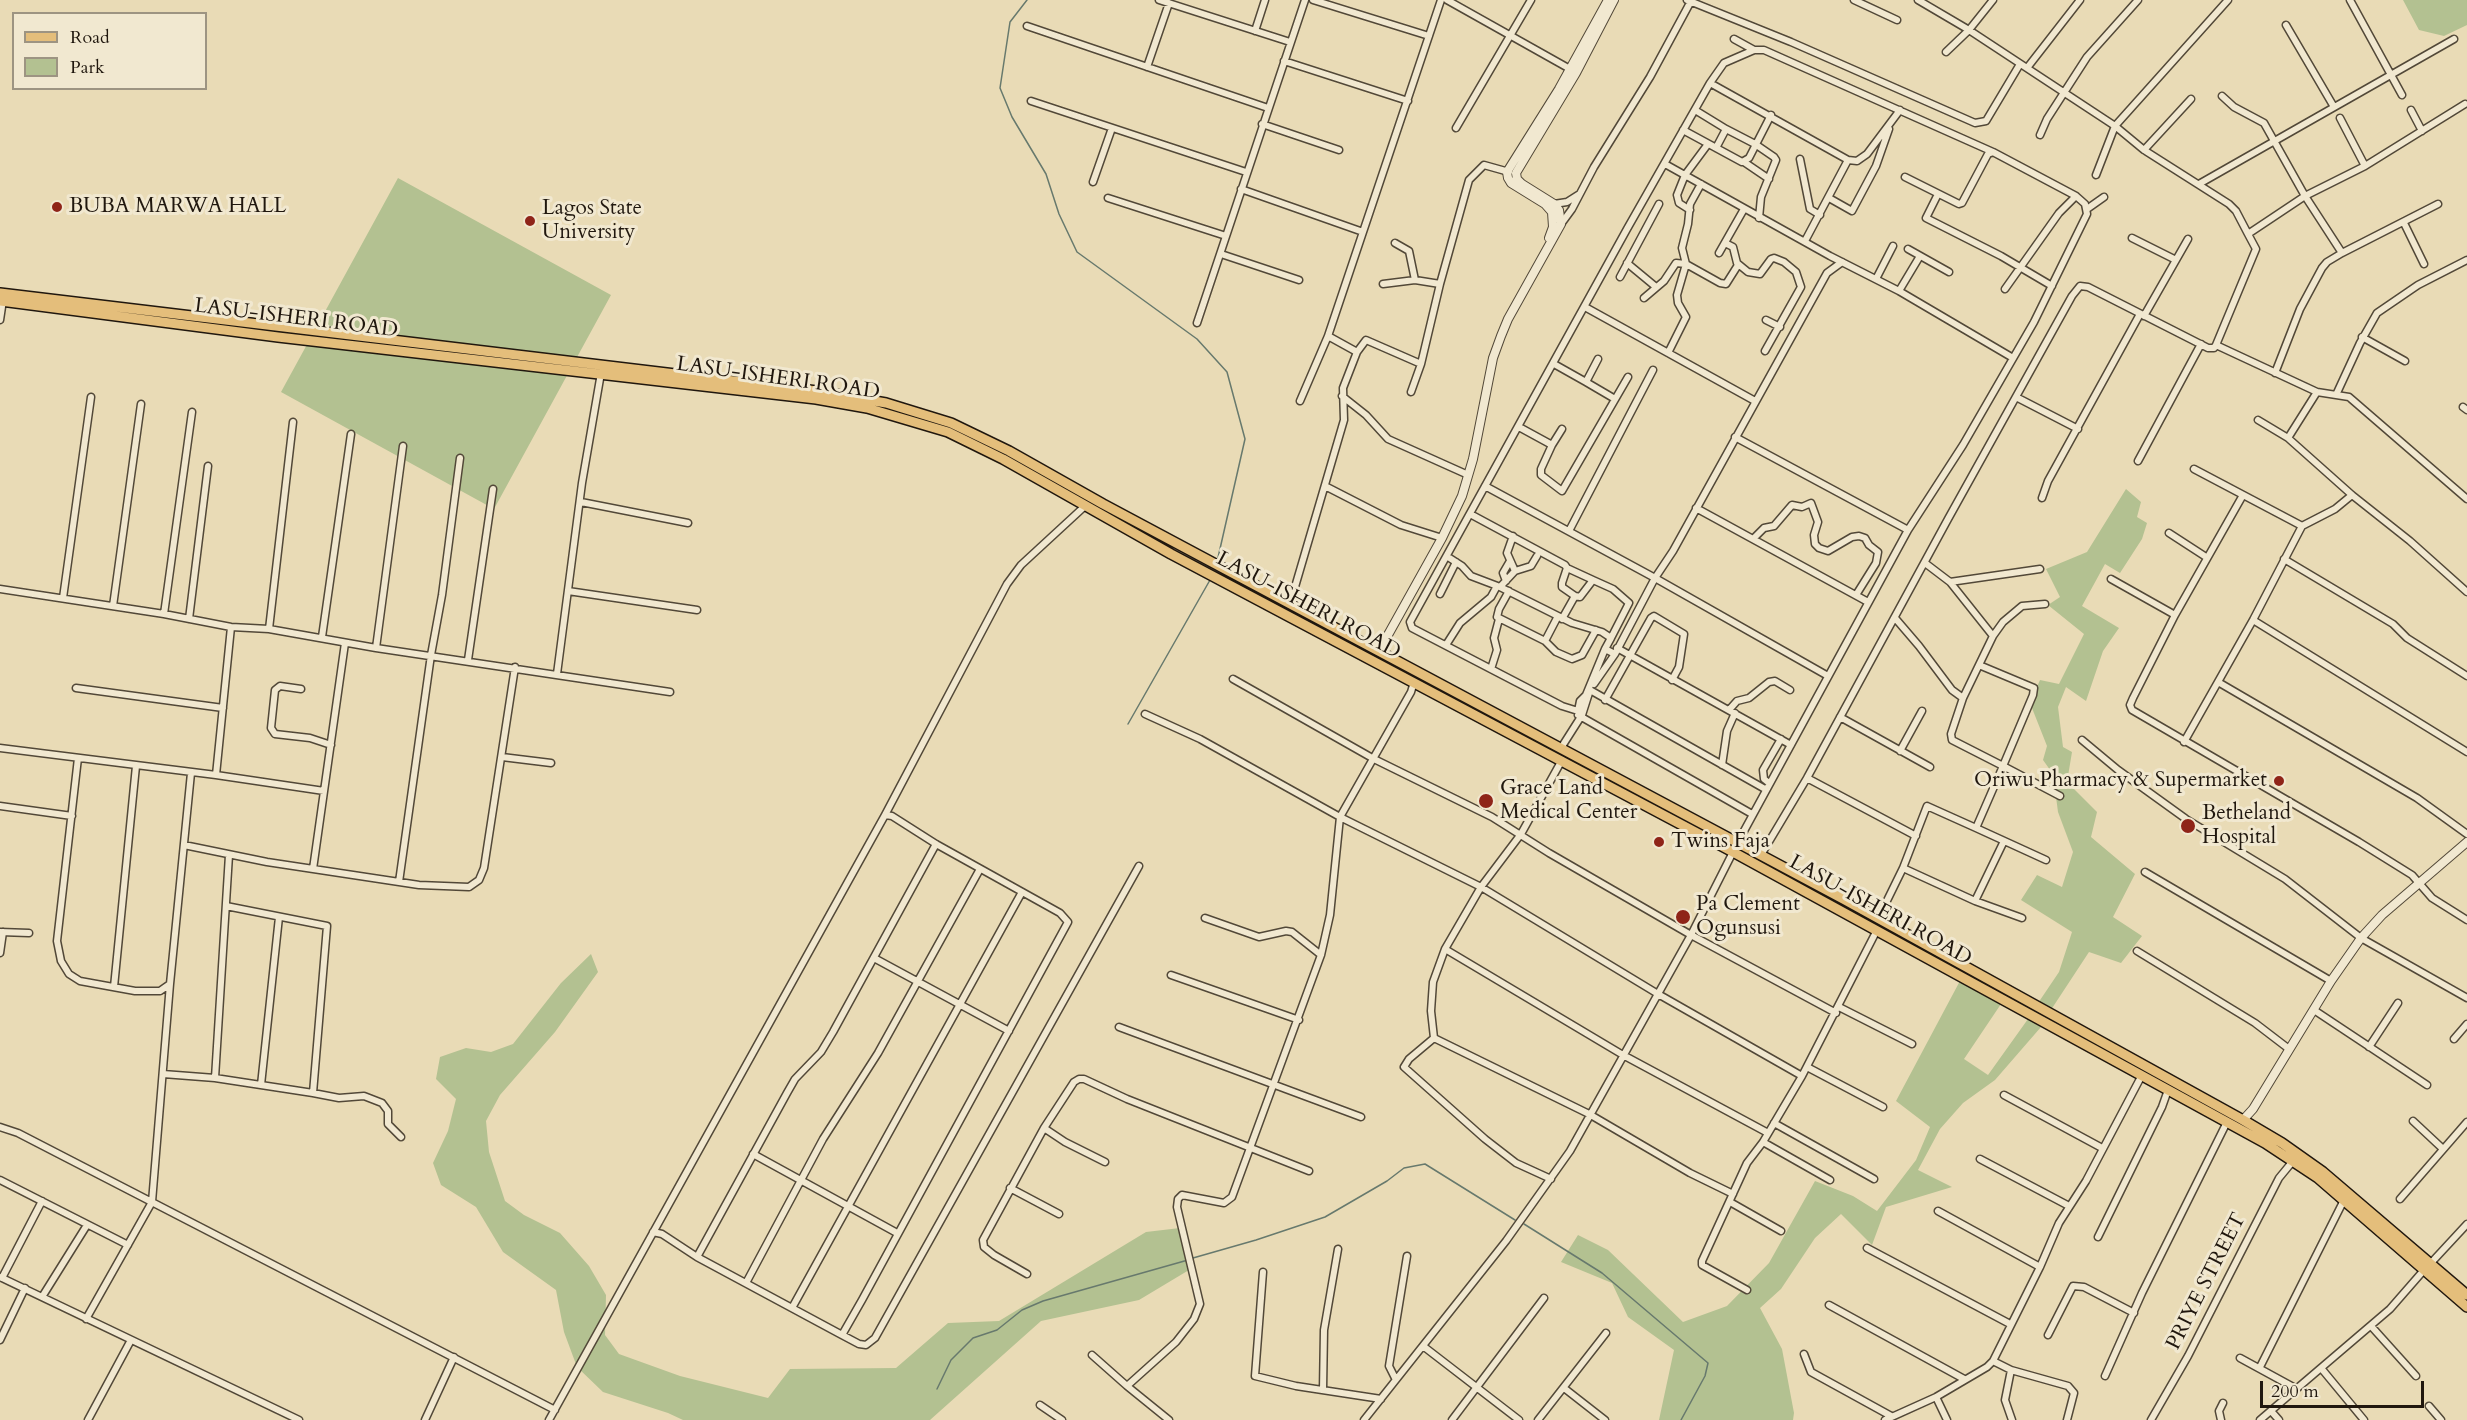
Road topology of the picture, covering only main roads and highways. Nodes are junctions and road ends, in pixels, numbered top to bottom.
1 (1, 297) edge
2 (278, 332) junction
3 (1671, 807) junction
4 (1666, 816) junction
5 (1735, 847) junction
6 (2427, 1267) junction
7 (2467, 1295) edge
8 (2467, 1307) edge

1 - 2 main road, LASU-ISHERI ROAD
2 - 3 main road, LASU-ISHERI ROAD
2 - 4 main road, LASU-ISHERI ROAD
3 - 4 main road
3 - 5 main road, LASU-ISHERI ROAD
4 - 5 main road, LASU-ISHERI ROAD
5 - 6 main road, LASU-ISHERI ROAD
5 - 6 main road, LASU-ISHERI ROAD
6 - 7 main road, LASU-ISHERI ROAD
6 - 8 main road, LASU-ISHERI ROAD

